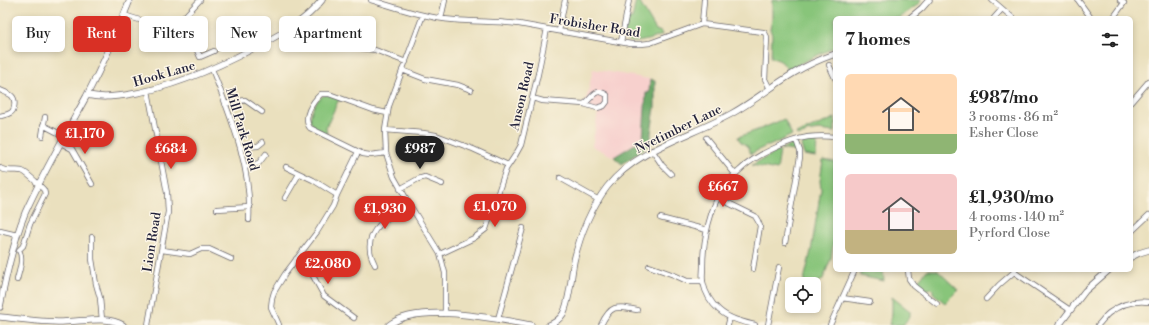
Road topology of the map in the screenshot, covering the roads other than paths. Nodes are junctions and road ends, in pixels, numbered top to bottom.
1 (130, 0) edge
2 (200, 0) edge
3 (322, 0) edge
4 (371, 0) edge
5 (445, 0) edge
6 (565, 0) edge
7 (629, 0) edge
8 (704, 0) edge
9 (929, 0) edge
10 (992, 0) edge
11 (1078, 0) edge
12 (1120, 0) edge
13 (1002, 8) junction
14 (124, 15) junction
15 (423, 15) junction
16 (185, 16) edge
17 (912, 16) edge
18 (996, 16) edge
19 (1011, 16) edge
20 (1090, 16) edge
21 (1114, 16) edge
22 (441, 18) junction
23 (139, 20) edge
24 (702, 24) junction
25 (547, 29) junction
26 (559, 31) junction
27 (621, 42) junction
28 (376, 50) edge
29 (214, 51) dead end
30 (198, 52) edge
31 (833, 55) edge
32 (406, 62) junction
33 (829, 65) dead end
34 (212, 69) junction
35 (402, 70) junction
36 (833, 74) edge
37 (1149, 81) edge
38 (770, 89) junction
39 (0, 90) edge
40 (471, 90) dead end
41 (148, 91) junction
42 (87, 95) junction
43 (532, 98) junction
44 (1133, 100) edge
45 (225, 104) junction
46 (584, 104) junction
47 (262, 112) dead end
48 (387, 113) junction
49 (0, 116) edge
50 (45, 117) dead end
51 (44, 125) junction
52 (384, 130) junction
53 (42, 136) dead end
54 (64, 136) junction
55 (833, 137) edge
56 (706, 138) dead end
57 (796, 140) junction
58 (262, 142) dead end
59 (61, 143) junction
60 (240, 147) junction
61 (652, 150) junction
62 (358, 152) junction
63 (386, 153) junction
64 (266, 154) dead end
65 (508, 165) junction
66 (245, 167) junction
67 (286, 167) dead end
68 (0, 168) edge
69 (299, 174) junction
70 (671, 174) dead end
71 (735, 174) junction
72 (560, 178) dead end
73 (92, 184) dead end
74 (442, 184) dead end
75 (39, 185) junction
76 (400, 189) junction
77 (337, 195) junction
78 (285, 198) dead end
79 (718, 198) junction
80 (599, 200) junction
81 (410, 205) junction
82 (250, 207) junction
83 (217, 209) dead end
84 (1149, 215) edge
85 (660, 218) dead end
86 (250, 220) dead end
87 (523, 228) dead end
88 (707, 230) junction
89 (1133, 230) edge
90 (0, 231) edge
91 (17, 235) junction
92 (92, 237) dead end
93 (785, 243) dead end
94 (13, 248) junction
95 (19, 250) junction
96 (162, 250) junction
97 (1149, 250) edge
98 (440, 254) junction
99 (1133, 256) edge
100 (230, 259) dead end
101 (296, 260) junction
102 (375, 265) dead end
103 (649, 266) dead end
104 (779, 267) dead end
105 (753, 269) dead end
106 (854, 272) edge
107 (908, 272) edge
108 (1014, 272) edge
109 (1016, 272) edge
110 (1107, 272) edge
111 (17, 280) dead end
112 (702, 281) junction
113 (842, 298) junction
114 (986, 299) dead end
115 (870, 302) dead end
116 (1149, 302) edge
117 (937, 304) dead end
118 (0, 307) edge
119 (637, 310) dead end
120 (1070, 310) junction
121 (445, 314) junction
122 (0, 317) edge
123 (730, 317) junction
124 (354, 318) dead end
125 (498, 319) junction
126 (102, 320) junction
127 (505, 323) edge
128 (553, 324) edge
129 (123, 325) edge
130 (148, 325) edge
131 (279, 325) edge
132 (389, 325) edge
133 (531, 325) edge
134 (601, 325) edge
135 (728, 325) edge
136 (755, 325) edge
137 (768, 325) edge
138 (830, 325) edge
139 (1059, 325) edge
140 (1098, 325) edge

1 - 14 street
2 - 16 street
3 - 34 street, Hook Lane
4 - 15 street, Frobisher Road
5 - 22 street
6 - 26 street
7 - 27 street
8 - 24 street
9 - 17 street
10 - 13 street
11 - 20 street
12 - 21 street
13 - 18 street
13 - 19 street
14 - 23 street
14 - 42 street
15 - 22 street, Frobisher Road
15 - 32 street
22 - 25 street, Frobisher Road
24 - 27 street, Frobisher Road
24 - 38 street
25 - 26 street, Frobisher Road
25 - 43 street, Anson Road
26 - 27 street, Frobisher Road
28 - 32 street
29 - 30 street
31 - 38 street, Nyetimber Lane
32 - 35 street
33 - 36 street
34 - 41 street, Hook Lane
34 - 45 street, Mill Park Road
35 - 40 street
35 - 48 street
37 - 44 street
38 - 61 street, Nyetimber Lane
39 - 49 street
41 - 42 street, Hook Lane
41 - 96 street, Lion Road
42 - 54 street
43 - 46 street
43 - 65 street, Anson Road
45 - 47 street
45 - 60 street, Mill Park Road
46 - 46 street
48 - 52 street
48 - 62 street
50 - 51 street
51 - 53 street
51 - 54 street
52 - 63 street
52 - 65 street
54 - 59 street
55 - 57 street
56 - 71 street
57 - 71 street
57 - 93 street
58 - 60 street
59 - 73 street
59 - 75 street
60 - 66 street, Mill Park Road
61 - 70 street
61 - 80 street, Nyetimber Lane
62 - 63 street
62 - 77 street
63 - 76 street
64 - 66 street
65 - 98 street, Anson Road
66 - 82 street, Mill Park Road
67 - 69 street
68 - 75 street
69 - 77 street
69 - 78 street
71 - 79 street
72 - 80 street
74 - 76 street
75 - 91 street
75 - 95 street
76 - 81 street
77 - 101 street
79 - 88 street
79 - 105 street
80 - 128 street, Nyetimber Lane
81 - 98 street
81 - 102 street
82 - 83 street
82 - 86 street, Mill Park Road
84 - 89 street
85 - 88 street
87 - 125 street
88 - 112 street
90 - 91 street
91 - 94 street
92 - 126 street
94 - 95 street
94 - 118 street
95 - 111 street
96 - 100 street
96 - 130 street, Lion Road
97 - 99 street
98 - 121 street
101 - 124 street
101 - 131 street
103 - 112 street
104 - 137 street
106 - 113 street
107 - 117 street
108 - 114 street
109 - 120 street
110 - 120 street
112 - 123 street
113 - 115 street
113 - 138 street
116 - 140 street
119 - 134 street
120 - 139 street
121 - 125 street
121 - 132 street
122 - 126 street
123 - 135 street
123 - 136 street
125 - 127 street
126 - 129 street
127 - 133 street

